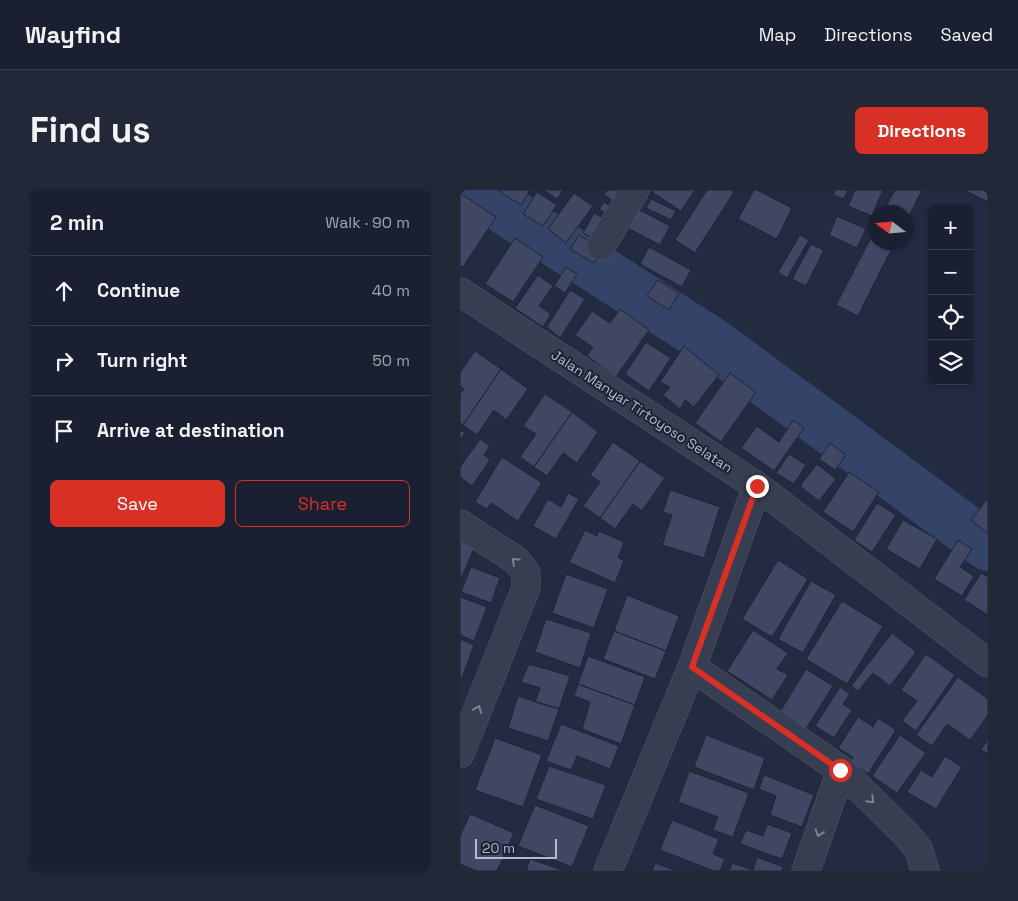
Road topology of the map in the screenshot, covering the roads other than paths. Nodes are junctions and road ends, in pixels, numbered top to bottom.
1 (635, 190) edge
2 (601, 246) dead end
3 (460, 292) edge
4 (757, 486) junction
5 (460, 524) edge
6 (988, 663) edge
7 (692, 667) junction
8 (460, 754) edge
9 (840, 770) junction
10 (608, 871) edge
11 (806, 871) edge
12 (925, 871) edge

1 - 2 street
3 - 4 street, Jalan Manyar Tirtoyoso Selatan
4 - 6 street, Jalan Manyar Tirtoyoso Selatan
4 - 7 street
8 -> 5 street
7 - 9 street
7 - 10 street
9 -> 11 street
9 -> 12 street

